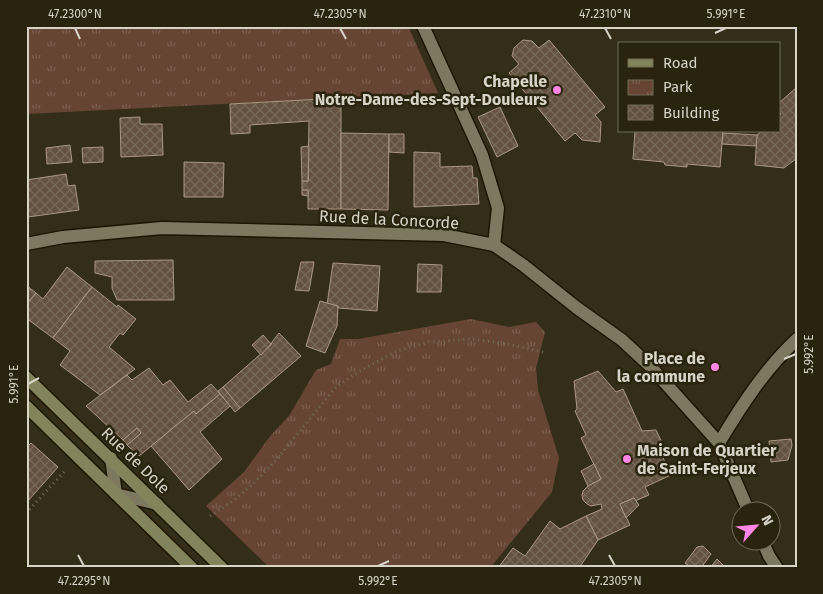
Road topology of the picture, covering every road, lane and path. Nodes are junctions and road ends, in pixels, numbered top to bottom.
1 (424, 26) edge
2 (26, 244) edge
3 (494, 245) junction
4 (797, 339) edge
5 (548, 353) dead end
6 (26, 377) edge
7 (26, 406) edge
8 (719, 443) junction
9 (111, 458) junction
10 (68, 467) dead end
11 (116, 494) junction
12 (745, 502) edge
13 (157, 504) junction
14 (26, 509) edge
15 (210, 516) dead end
16 (768, 552) edge
17 (192, 568) edge
18 (222, 568) edge
19 (777, 568) edge

1 - 3 street
2 - 3 street, Rue de la Concorde
3 - 8 street, Rue de la Concorde
4 - 8 street
5 - 15 path
6 - 9 main road, Rue de Dole
7 - 11 main road
8 - 12 street, Rue de la Concorde
9 - 11 street
9 - 13 main road, Rue de Dole
10 - 14 path
11 - 13 street
11 - 17 main road
13 - 18 main road, Rue de Dole
16 - 19 street

